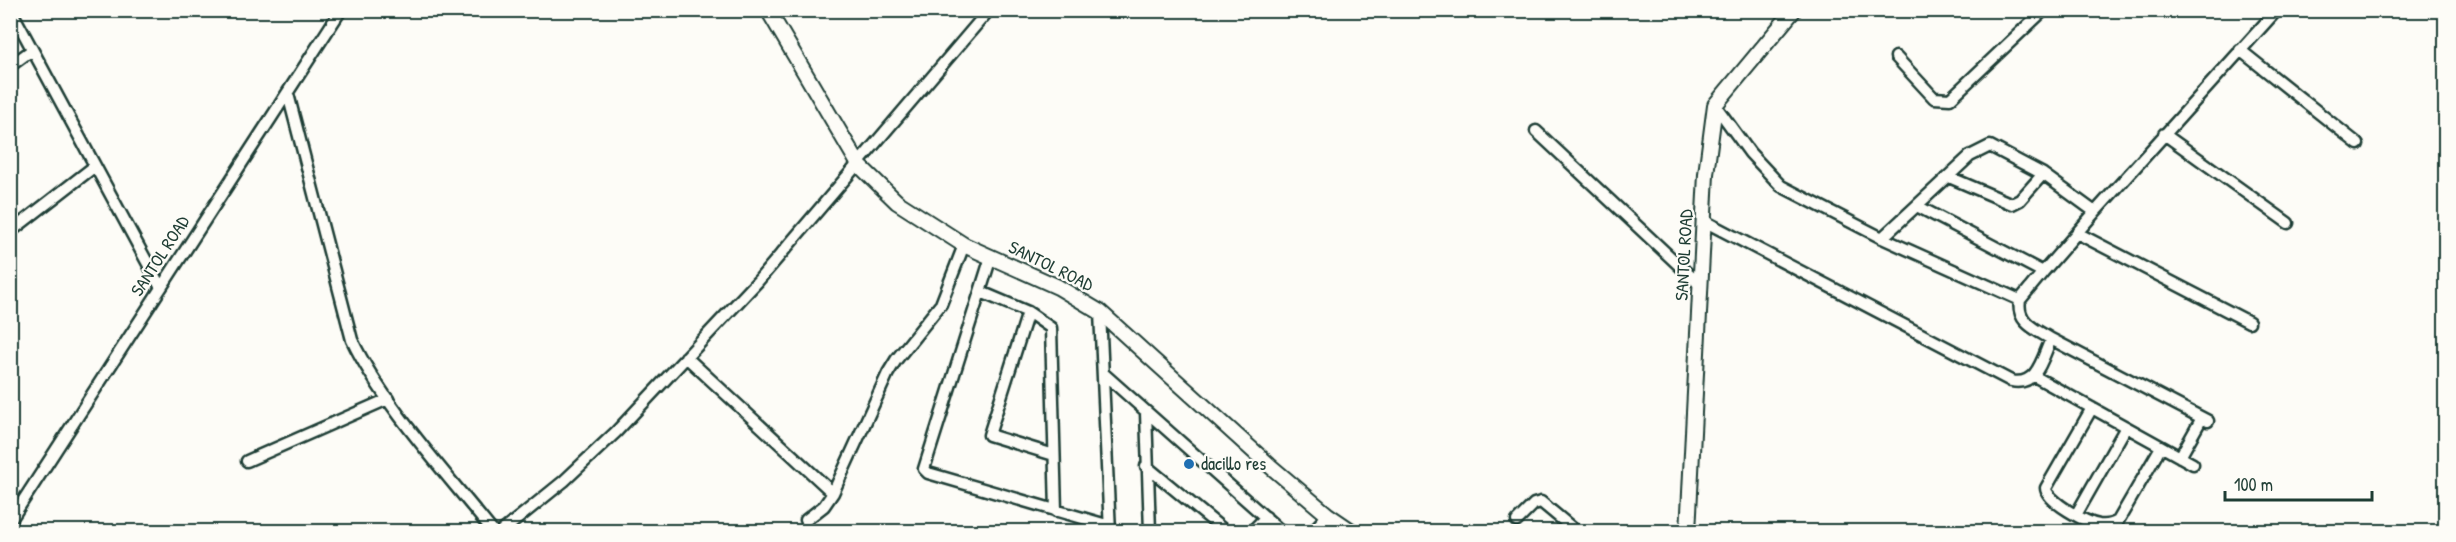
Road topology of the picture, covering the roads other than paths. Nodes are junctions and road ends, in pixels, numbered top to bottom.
1 (10, 10) edge
2 (341, 10) edge
3 (768, 10) edge
4 (989, 10) edge
5 (1794, 10) edge
6 (2044, 10) edge
7 (2277, 10) edge
8 (32, 50) junction
9 (2240, 50) junction
10 (1896, 57) dead end
11 (10, 66) edge
12 (288, 94) junction
13 (1715, 105) junction
14 (1536, 131) dead end
15 (2164, 134) junction
16 (2358, 144) dead end
17 (859, 165) junction
18 (95, 166) junction
19 (2043, 174) junction
20 (1949, 177) junction
21 (1917, 206) junction
22 (2095, 212) junction
23 (1704, 220) junction
24 (2288, 223) dead end
25 (10, 232) edge
26 (2077, 233) junction
27 (1882, 238) junction
28 (964, 245) junction
29 (992, 257) junction
30 (2043, 272) junction
31 (1700, 285) junction
32 (160, 288) junction
33 (981, 292) junction
34 (2020, 300) junction
35 (1028, 312) junction
36 (1100, 312) junction
37 (2249, 321) dead end
38 (2051, 339) junction
39 (686, 357) junction
40 (1104, 374) junction
41 (2034, 376) junction
42 (388, 399) junction
43 (2092, 408) junction
44 (1146, 412) junction
45 (2126, 427) junction
46 (2161, 447) junction
47 (1054, 455) junction
48 (2180, 457) junction
49 (248, 461) dead end
50 (2193, 464) dead end
51 (1146, 466) junction
52 (833, 493) junction
53 (1056, 511) junction
54 (2076, 514) junction
55 (1328, 515) junction
56 (1266, 517) junction
57 (806, 520) dead end
58 (10, 521) edge
59 (1517, 521) dead end
60 (1150, 527) edge
61 (1110, 529) edge
62 (493, 531) edge
63 (501, 531) edge
64 (1160, 531) edge
65 (1226, 531) edge
66 (1251, 531) edge
67 (1282, 531) edge
68 (1312, 531) edge
69 (1353, 531) edge
70 (1577, 531) edge
71 (1688, 531) edge

1 - 8 street
2 - 12 street, SANTOL ROAD
3 - 17 street, SANTOL ROAD
4 - 17 street
5 - 13 street, SANTOL ROAD
6 - 10 street
7 - 9 street
8 - 11 street
8 - 18 street
9 - 15 street
9 - 16 street
12 - 32 street, SANTOL ROAD
12 - 42 street
13 - 23 street, SANTOL ROAD
13 - 27 street
14 - 31 street
15 - 22 street
15 - 24 street
17 - 28 street, SANTOL ROAD
17 - 39 street
18 - 25 street
18 - 32 street
19 - 20 street
19 - 20 street
19 - 22 street
20 - 21 street
21 - 27 street
21 - 30 street
22 - 26 street
23 - 31 street, SANTOL ROAD
23 - 41 street
26 - 30 street
26 - 37 street
27 - 34 street
28 - 29 street, SANTOL ROAD
28 - 52 street
29 - 33 street
29 - 36 street, SANTOL ROAD
30 - 34 street
31 - 71 street, SANTOL ROAD
32 - 58 street, SANTOL ROAD
33 - 35 street
33 - 53 street
34 - 38 street
35 - 47 street
35 - 47 street
36 - 40 street
36 - 55 street, SANTOL ROAD
38 - 41 street
38 - 48 street
39 - 52 street
39 - 63 street
40 - 44 street
40 - 61 street
41 - 43 street
42 - 49 street
42 - 62 street
43 - 45 street
43 - 54 street
44 - 51 street
44 - 56 street
45 - 46 street
45 - 54 street
46 - 48 street
46 - 54 street
47 - 53 street
48 - 50 street
51 - 60 street
51 - 65 street
52 - 57 street
53 - 61 street
55 - 68 street
55 - 69 street, SANTOL ROAD
56 - 66 street
56 - 67 street
59 - 70 street
60 - 64 street

